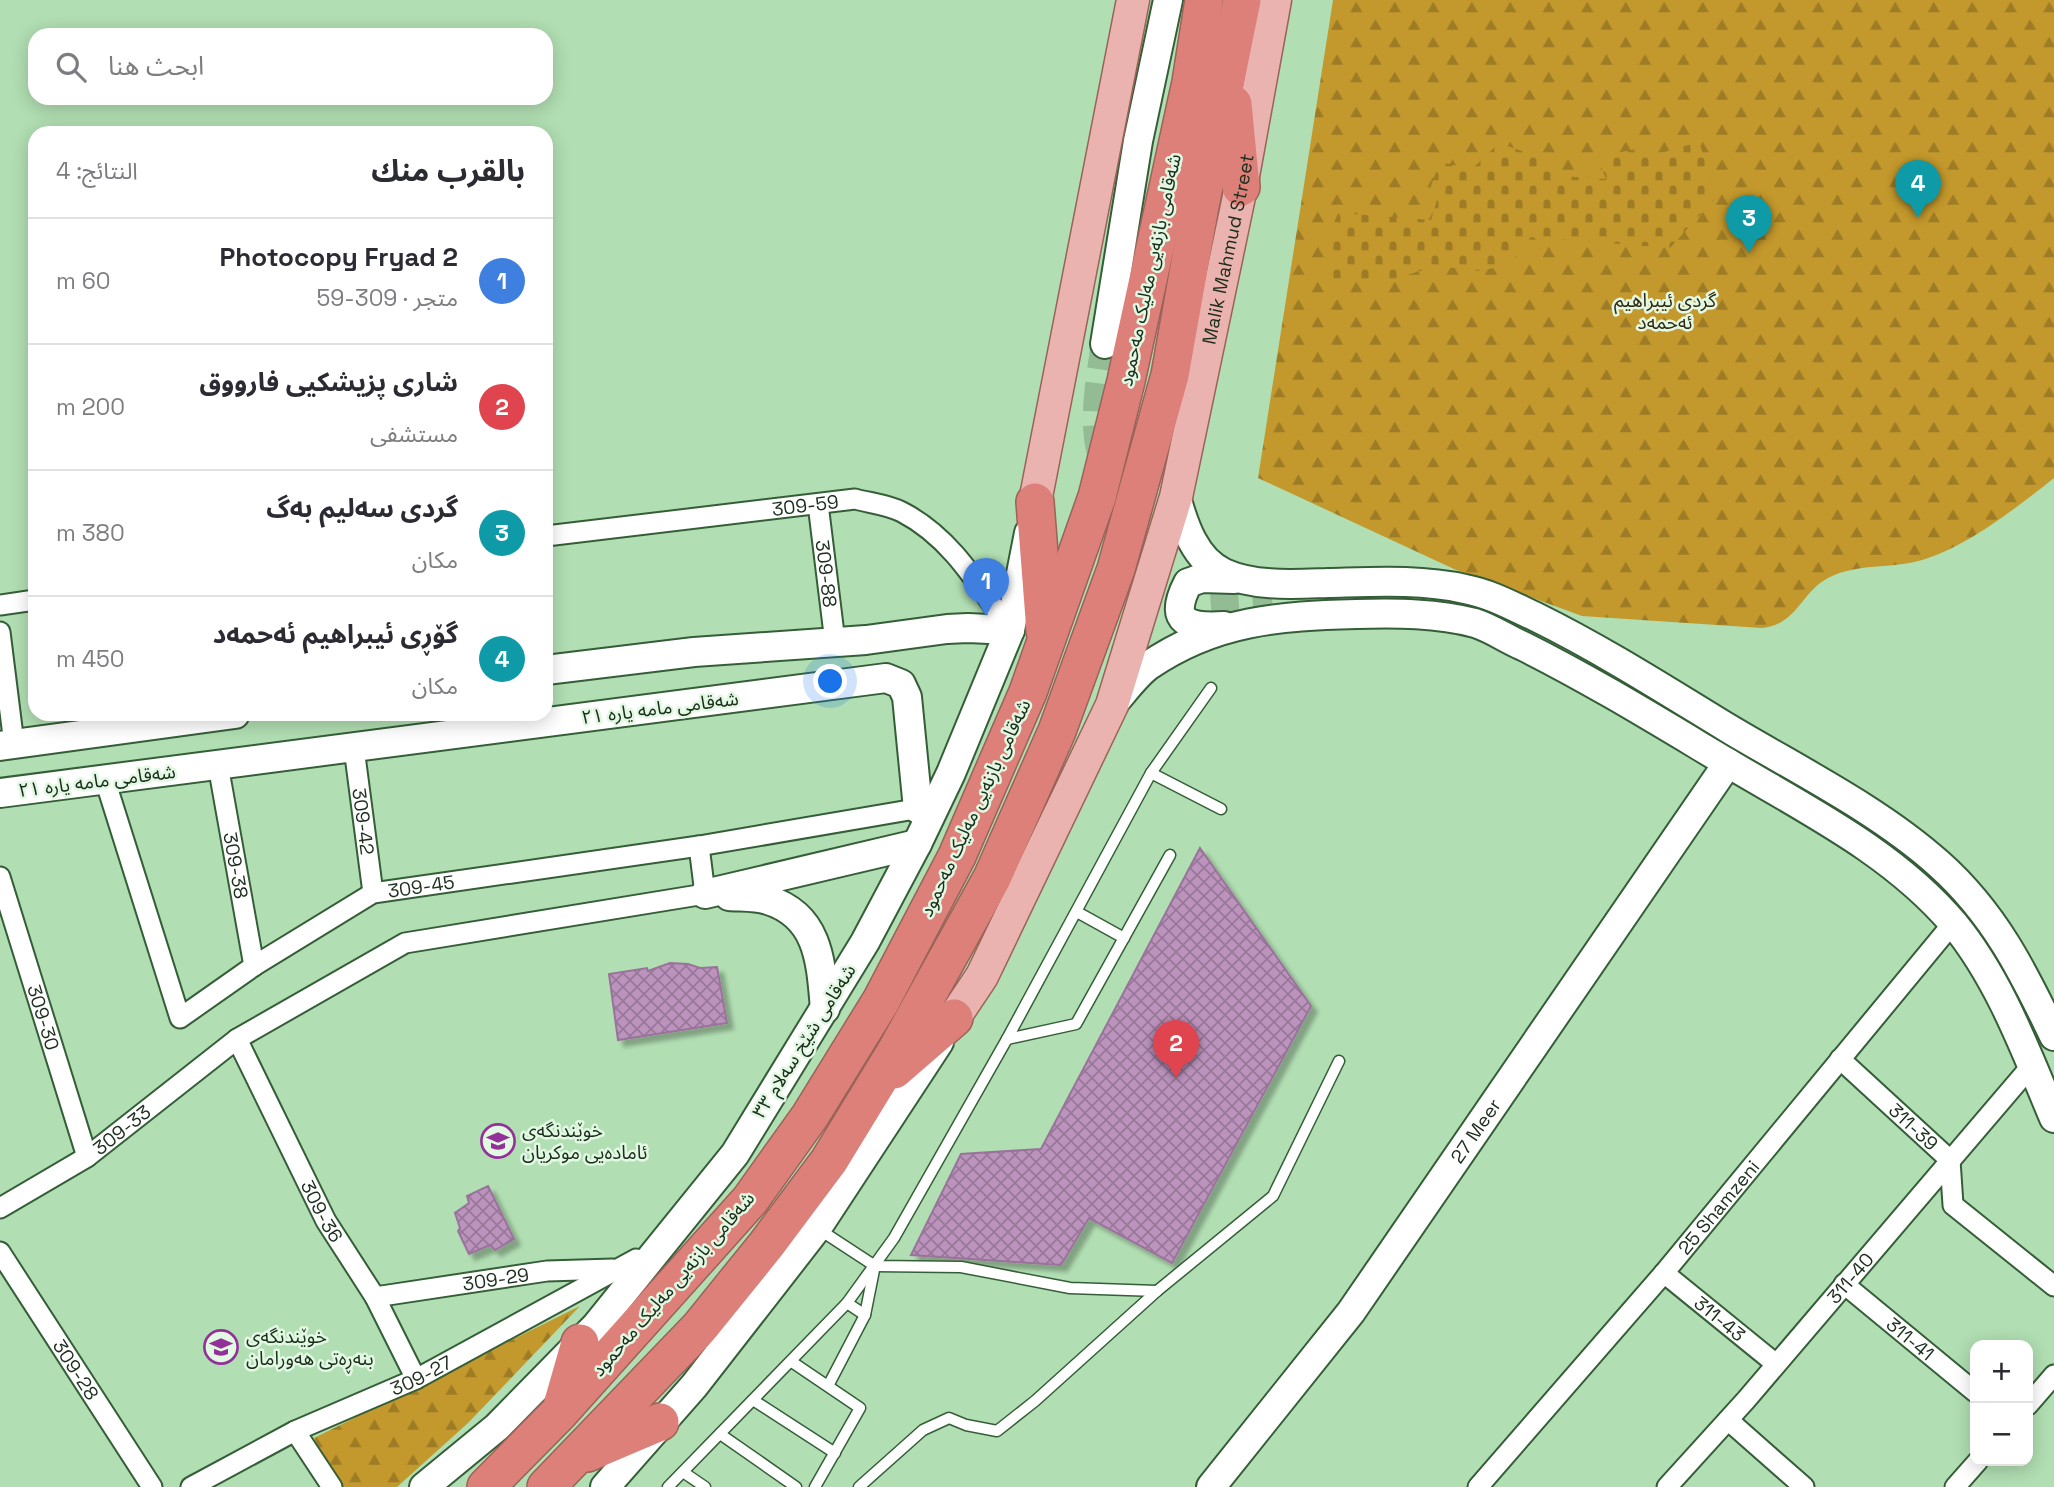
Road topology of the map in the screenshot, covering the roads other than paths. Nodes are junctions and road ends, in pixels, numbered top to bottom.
1 (1133, 0) edge
2 (1168, 0) edge
3 (1204, 0) edge
4 (1242, 0) edge
5 (1275, 0) edge
6 (1230, 69) junction
7 (1241, 187) junction
8 (1105, 344) tunnel mouth
9 (1176, 497) junction
10 (1035, 502) junction
11 (818, 504) junction
12 (553, 535) edge
13 (1240, 579) junction
14 (1272, 598) tunnel mouth
15 (28, 601) edge
16 (0, 605) edge
17 (1236, 625) junction
18 (1010, 630) junction
19 (0, 632) edge
20 (835, 642) junction
21 (1046, 642) junction
22 (553, 669) edge
23 (1211, 688) dead end
24 (1112, 705) junction
25 (184, 721) edge
26 (7, 745) edge
27 (355, 748) junction
28 (1728, 763) junction
29 (218, 765) junction
30 (1151, 773) junction
31 (105, 780) junction
32 (0, 793) edge
33 (927, 807) junction
34 (1221, 809) dead end
35 (917, 844) junction
36 (1861, 844) junction
37 (699, 845) junction
38 (1170, 855) dead end
39 (0, 877) edge
40 (373, 893) junction
41 (705, 894) junction
42 (1077, 912) junction
43 (1953, 923) junction
44 (1124, 938) junction
45 (254, 966) junction
46 (2025, 975) junction
47 (2054, 984) edge
48 (825, 1009) junction
49 (954, 1018) junction
50 (2054, 1036) edge
51 (237, 1039) junction
52 (1007, 1039) junction
53 (1840, 1059) junction
54 (1339, 1061) dead end
55 (2032, 1065) junction
56 (875, 1087) junction
57 (2054, 1118) edge
58 (87, 1157) junction
59 (1950, 1160) junction
60 (0, 1208) edge
61 (817, 1227) junction
62 (0, 1252) edge
63 (647, 1262) junction
64 (875, 1266) junction
65 (618, 1269) junction
66 (1664, 1273) junction
67 (1844, 1284) junction
68 (2054, 1286) edge
69 (1157, 1291) junction
70 (375, 1297) junction
71 (847, 1303) junction
72 (865, 1315) junction
73 (580, 1343) junction
74 (792, 1362) junction
75 (1776, 1364) junction
76 (2054, 1375) edge
77 (416, 1379) junction
78 (828, 1386) junction
79 (1970, 1388) edge
80 (753, 1400) junction
81 (2030, 1403) edge
82 (560, 1412) junction
83 (1728, 1420) junction
84 (660, 1422) junction
85 (295, 1431) junction
86 (720, 1434) junction
87 (835, 1453) junction
88 (573, 1459) junction
89 (1974, 1466) edge
90 (683, 1472) junction
91 (152, 1487) edge
92 (191, 1487) edge
93 (332, 1487) edge
94 (424, 1487) edge
95 (486, 1487) edge
96 (546, 1487) edge
97 (605, 1487) edge
98 (668, 1487) edge
99 (705, 1487) edge
100 (796, 1487) edge
101 (815, 1487) edge
102 (859, 1487) edge
103 (1211, 1487) edge
104 (1478, 1487) edge
105 (1667, 1487) edge
106 (1804, 1487) edge
107 (1955, 1487) edge

1 - 10 main road
2 - 8 main road
3 - 21 highway, شەقامی بازنەیی مەلیک مەحمود
4 - 6 highway, شەقامی بازنەیی مەلیک مەحمود
5 - 7 main road, Malik Mahmud Street
6 - 7 highway
6 - 56 highway, شەقامی بازنەیی مەلیک مەحمود
7 - 9 main road, Malik Mahmud Street
9 - 13 main road
9 - 24 main road, Malik Mahmud Street
10 - 18 main road, شەقامی شێخ سەلام ٣٣
10 - 21 highway
11 - 12 street, 309-59
11 - 18 street, 309-59
11 - 20 street, 309-88
13 - 17 main road
13 - 46 main road
14 - 36 main road
15 - 16 street
17 - 24 main road
17 - 28 main road
18 - 20 main road
18 - 33 main road, شەقامی شێخ سەلام ٣٣
19 - 26 street
20 - 22 main road
21 - 82 highway, شەقامی بازنەیی مەلیک مەحمود
23 - 30 lane
24 - 49 main road, Malik Mahmud Street
25 - 26 main road
27 - 29 main road, شەقامی مامە یارە ٢١
27 - 33 main road, شەقامی مامە یارە ٢١
27 - 40 street, 309-42
28 - 36 main road
28 - 103 main road, 27 Meer
29 - 31 main road, شەقامی مامە یارە ٢١
29 - 45 street, 309-38
30 - 34 lane
30 - 42 lane
31 - 32 main road, شەقامی مامە یارە ٢١
31 - 45 street, 309-45
33 - 35 main road, شەقامی شێخ سەلام ٣٣
33 - 37 street, 309-45
35 - 41 main road
35 - 48 main road, شەقامی شێخ سەلام ٣٣
36 - 43 main road
37 - 40 street, 309-45
37 - 41 street
38 - 44 lane
39 - 58 street, 309-30
40 - 45 street, 309-45
41 - 48 main road
41 - 51 street, 309-33
42 - 44 lane
42 - 52 lane
43 - 53 street, 25 Shamzeni
43 - 55 main road
44 - 52 lane
46 - 47 main road
46 - 50 main road
48 - 63 main road, شەقامی شێخ سەلام ٣٣
49 - 56 highway
49 - 61 main road
51 - 58 street, 309-33
51 - 70 street, 309-36
52 - 64 lane
53 - 59 street, 311-39
53 - 66 street, 25 Shamzeni
54 - 69 lane
55 - 57 main road
55 - 59 street, 311-40
56 - 88 highway, شەقامی بازنەیی مەلیک مەحمود
58 - 60 street, 309-33
59 - 67 street, 311-40
59 - 68 street, 311-39
61 - 64 lane
61 - 84 main road
62 - 91 street, 309-28
63 - 65 street, 309-27
63 - 73 main road, شەقامی شێخ سەلام ٣٣
64 - 69 lane
64 - 71 lane
64 - 72 lane
65 - 70 street, 309-29
65 - 77 street, 309-27
66 - 75 street, 311-43
66 - 104 street, 25 Shamzeni
67 - 75 street, 311-40
67 - 79 street, 311-41
69 - 102 lane
70 - 77 street, 309-36
71 - 72 lane
71 - 74 lane
72 - 78 lane
73 - 82 highway
73 - 94 main road, شەقامی شێخ سەلام ٣٣
74 - 78 lane
74 - 80 lane
75 - 83 street, 311-40
76 - 81 street
77 - 85 street, 309-27
78 - 87 lane
80 - 86 lane
80 - 87 lane
82 - 95 highway, شەقامی بازنەیی مەلیک مەحمود
83 - 105 street, 311-40
83 - 106 street
84 - 88 highway
84 - 97 main road
85 - 92 street, 309-27
85 - 93 street
86 - 90 lane
86 - 100 lane
87 - 101 lane
88 - 96 highway, شەقامی بازنەیی مەلیک مەحمود
89 - 107 street
90 - 98 lane
90 - 99 lane

